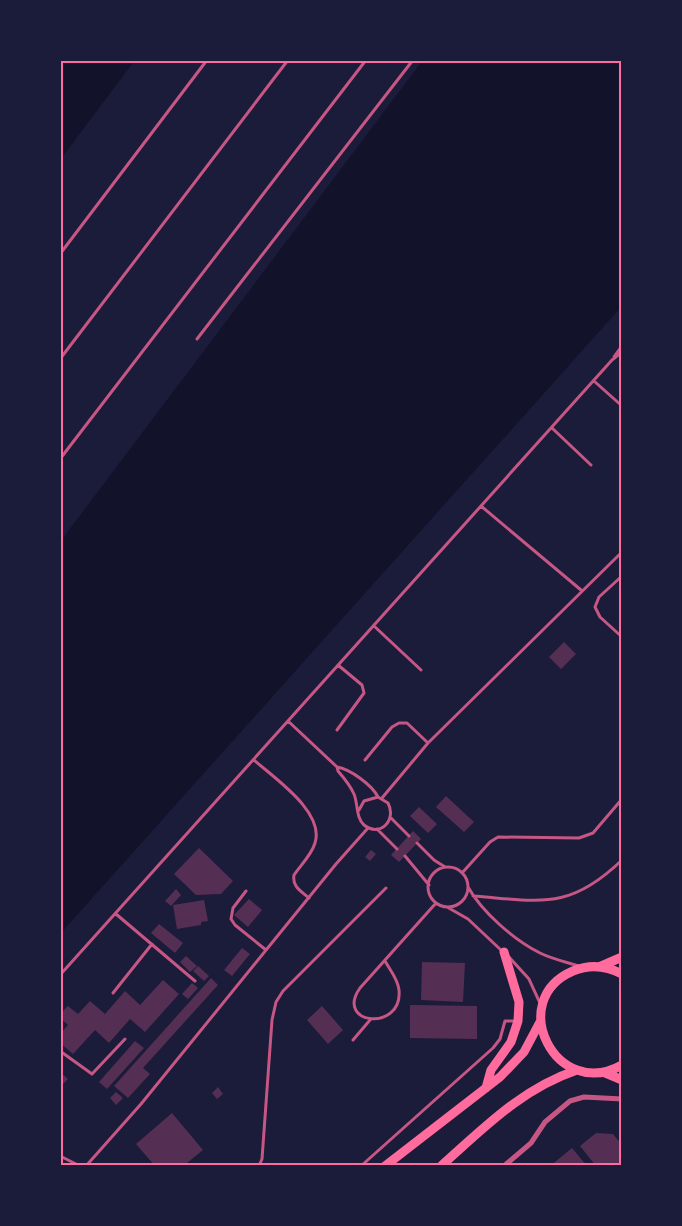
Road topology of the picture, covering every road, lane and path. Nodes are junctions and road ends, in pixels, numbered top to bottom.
1 (207, 60) edge
2 (288, 60) edge
3 (366, 60) edge
4 (413, 60) edge
5 (60, 254) edge
6 (197, 339) dead end
7 (622, 346) edge
8 (622, 352) edge
9 (60, 359) edge
10 (612, 360) junction
11 (594, 381) junction
12 (622, 406) edge
13 (552, 428) junction
14 (60, 459) edge
15 (591, 465) dead end
16 (482, 506) junction
17 (622, 552) edge
18 (622, 576) edge
19 (581, 590) junction
20 (374, 626) junction
21 (622, 637) edge
22 (338, 665) junction
23 (421, 670) dead end
24 (288, 721) junction
25 (337, 730) dead end
26 (428, 742) junction
27 (254, 760) junction
28 (365, 760) dead end
29 (337, 767) junction
30 (380, 797) junction
31 (622, 800) edge
32 (359, 810) junction
33 (391, 818) junction
34 (368, 828) junction
35 (377, 829) junction
36 (409, 836) dead end
37 (417, 843) dead end
38 (397, 849) dead end
39 (405, 856) dead end
40 (622, 860) edge
41 (447, 867) junction
42 (462, 873) junction
43 (429, 885) junction
44 (468, 887) junction
45 (386, 888) dead end
46 (246, 891) dead end
47 (473, 896) junction
48 (309, 898) junction
49 (436, 903) junction
50 (447, 907) junction
51 (116, 914) junction
52 (152, 944) junction
53 (266, 950) junction
54 (504, 952) junction
55 (622, 957) edge
56 (385, 961) junction
57 (599, 967) junction
58 (584, 968) junction
59 (622, 974) edge
60 (60, 975) edge
61 (195, 981) dead end
62 (113, 993) dead end
63 (542, 1008) junction
64 (370, 1020) junction
65 (518, 1021) junction
66 (540, 1022) junction
67 (125, 1039) dead end
68 (353, 1040) dead end
69 (60, 1051) edge
70 (622, 1065) edge
71 (577, 1070) junction
72 (603, 1072) junction
73 (622, 1080) edge
74 (486, 1088) junction
75 (622, 1099) edge
76 (60, 1156) edge
77 (80, 1166) edge
78 (86, 1166) edge
79 (259, 1166) edge
80 (361, 1166) edge
81 (385, 1166) edge
82 (441, 1166) edge
83 (504, 1166) edge

1 - 5 lane
2 - 9 lane
3 - 14 lane
4 - 6 lane
7 - 10 lane
8 - 10 lane
10 - 11 lane
11 - 12 lane
11 - 13 lane
13 - 15 lane
13 - 16 lane
16 - 19 lane
16 - 20 lane
17 - 19 lane
18 - 21 lane
19 - 26 lane
20 - 22 lane
20 - 23 lane
22 - 24 lane
22 - 25 lane
24 - 27 lane
24 - 29 lane
26 - 28 lane
26 - 30 lane
27 - 48 lane
27 - 51 lane
29 - 30 lane
29 - 32 lane
30 - 32 lane
30 - 33 lane
31 - 42 lane
32 - 34 lane
33 - 35 lane
33 - 36 lane
34 - 35 lane
34 - 48 lane
35 - 38 lane
37 - 41 lane
39 - 43 lane
40 - 47 lane
41 - 42 lane
41 - 43 lane
42 - 44 lane
43 - 49 lane
44 - 47 lane
44 - 50 lane
45 - 79 lane
46 - 53 lane
47 - 58 lane
48 - 53 lane
49 - 50 lane
49 - 56 lane
50 - 54 lane
51 - 52 lane
51 - 60 lane
52 - 61 lane
52 - 62 lane
53 - 78 lane
54 - 63 lane
54 - 65 main road
55 - 57 main road
56 - 64 lane
56 - 64 lane
57 - 58 main road
57 - 59 main road
58 - 63 main road
63 - 66 main road
64 - 68 lane
65 - 74 main road
65 - 80 lane
66 - 71 main road
66 - 74 main road
67 - 69 lane
70 - 72 main road
71 - 72 main road
71 - 82 main road
72 - 73 main road
74 - 81 main road
75 - 83 street
76 - 77 lane

